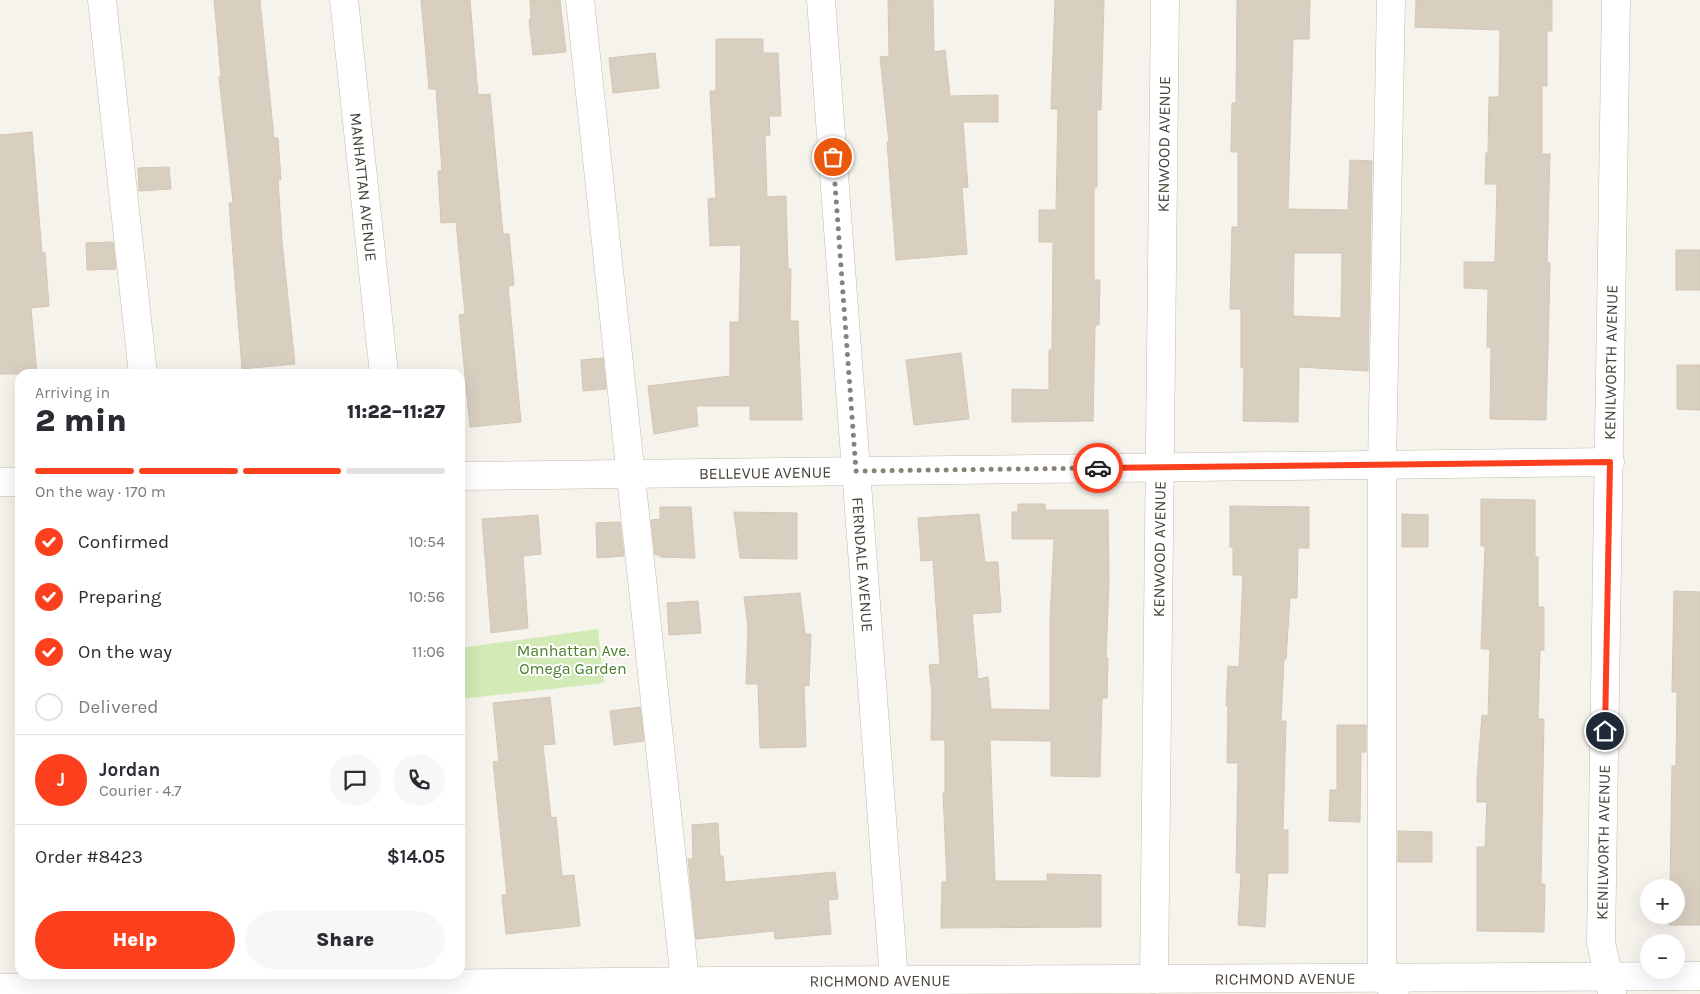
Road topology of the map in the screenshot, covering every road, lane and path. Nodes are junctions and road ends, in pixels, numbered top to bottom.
1 (102, 0) edge
2 (344, 0) edge
3 (580, 0) edge
4 (821, 0) edge
5 (1165, 0) edge
6 (1390, 0) edge
7 (1616, 0) edge
8 (142, 369) edge
9 (383, 369) edge
10 (1610, 462) junction
11 (1382, 465) junction
12 (1158, 467) junction
13 (856, 471) junction
14 (630, 474) junction
15 (465, 476) edge
16 (0, 482) edge
17 (15, 482) edge
18 (1700, 976) edge
19 (465, 978) edge
20 (325, 979) edge
21 (1154, 979) junction
22 (207, 980) edge
23 (894, 980) junction
24 (684, 981) junction
25 (1610, 984) edge
26 (1187, 986) edge
27 (1391, 986) edge
28 (719, 987) edge
29 (977, 987) edge
30 (0, 988) edge

1 - 8 street
2 - 9 street, MANHATTAN AVENUE
3 - 14 street
4 - 13 street, FERNDALE AVENUE
5 - 12 street, KENWOOD AVENUE
6 - 11 street
7 - 10 street, KENILWORTH AVENUE
10 - 11 street, BELLEVUE AVENUE
10 - 25 street, KENILWORTH AVENUE
11 - 12 street, BELLEVUE AVENUE
11 - 27 street
12 - 13 street, BELLEVUE AVENUE
12 - 21 street, KENWOOD AVENUE
13 - 14 street, BELLEVUE AVENUE
13 - 23 street, FERNDALE AVENUE
14 - 15 street, BELLEVUE AVENUE
14 - 24 street
16 - 17 street
18 - 25 street, RICHMOND AVENUE
19 - 24 street, RICHMOND AVENUE
20 - 22 street, RICHMOND AVENUE
21 - 26 street, RICHMOND AVENUE
21 - 29 street, RICHMOND AVENUE
22 - 30 street, RICHMOND AVENUE
23 - 28 street, RICHMOND AVENUE
23 - 29 street, RICHMOND AVENUE
24 - 28 street, RICHMOND AVENUE
25 - 27 street, RICHMOND AVENUE
26 - 27 street, RICHMOND AVENUE

